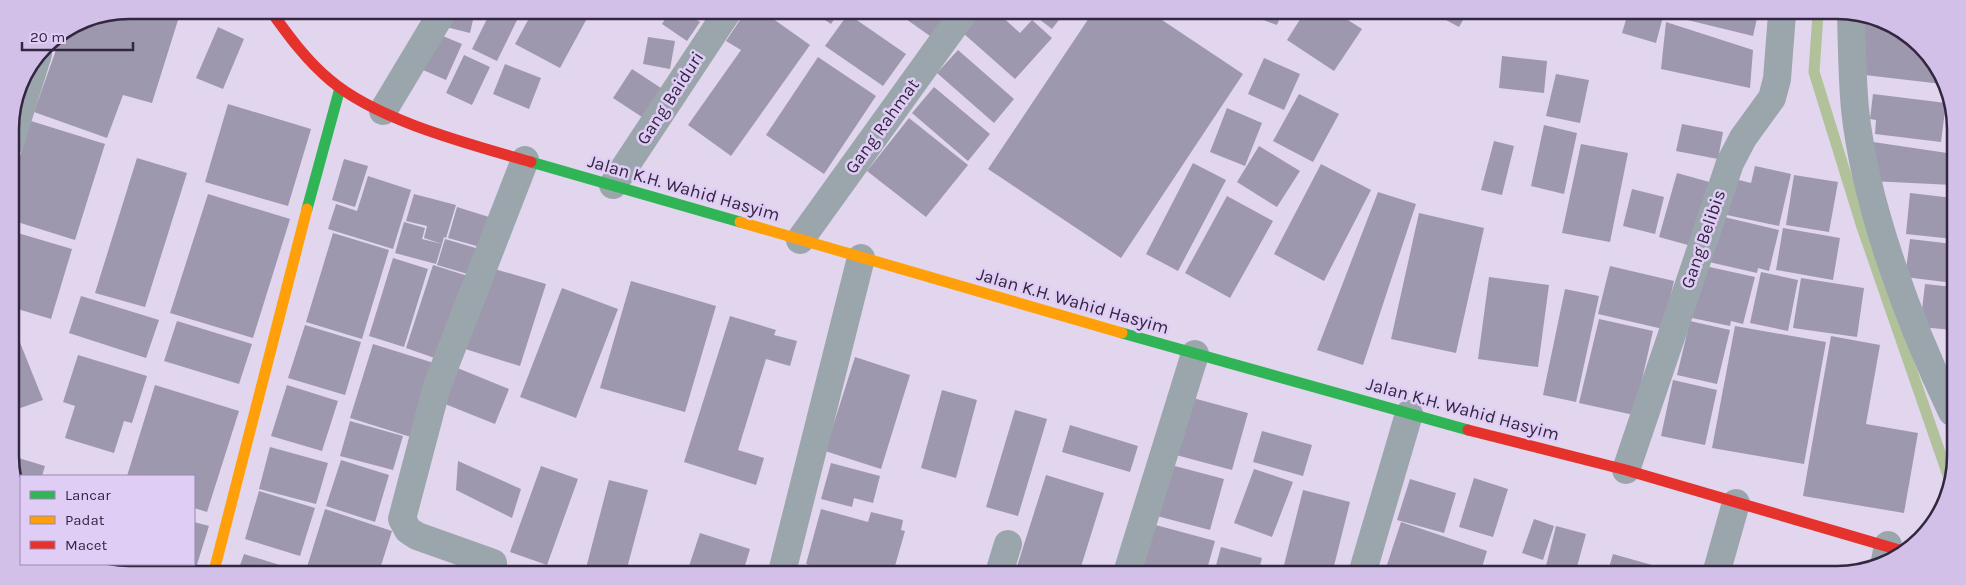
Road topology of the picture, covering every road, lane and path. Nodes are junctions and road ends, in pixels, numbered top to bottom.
1 (277, 19) edge
2 (438, 19) edge
3 (723, 19) edge
4 (959, 19) edge
5 (1782, 19) edge
6 (1851, 20) edge
7 (30, 81) edge
8 (340, 88) junction
9 (21, 109) edge
10 (383, 111) junction
11 (525, 160) junction
12 (613, 185) junction
13 (800, 240) junction
14 (861, 258) junction
15 (1195, 354) junction
16 (1947, 401) edge
17 (1409, 414) junction
18 (1626, 470) junction
19 (1736, 504) junction
20 (1008, 544) dead end
21 (1892, 552) edge
22 (494, 563) dead end
23 (215, 566) edge
24 (784, 566) edge
25 (1002, 566) edge
26 (1129, 566) edge
27 (1364, 566) edge
28 (1718, 566) edge

1 - 8 main road, Jalan K.H. Wahid Hasyim
2 - 10 street
3 - 12 street, Gang Baiduri
4 - 13 street, Gang Rahmat
5 - 18 street, Gang Belibis
6 - 16 street
7 - 9 street
8 - 10 main road, Jalan K.H. Wahid Hasyim
8 - 23 main road
10 - 11 main road, Jalan K.H. Wahid Hasyim
11 - 12 main road, Jalan K.H. Wahid Hasyim
11 - 22 street
12 - 13 main road, Jalan K.H. Wahid Hasyim
13 - 14 main road, Jalan K.H. Wahid Hasyim
14 - 15 main road, Jalan K.H. Wahid Hasyim
14 - 24 street
15 - 17 main road, Jalan K.H. Wahid Hasyim
15 - 26 street
17 - 18 main road, Jalan K.H. Wahid Hasyim
17 - 27 street
18 - 19 main road, Jalan K.H. Wahid Hasyim
19 - 21 main road, Jalan K.H. Wahid Hasyim
19 - 28 street
20 - 25 street

